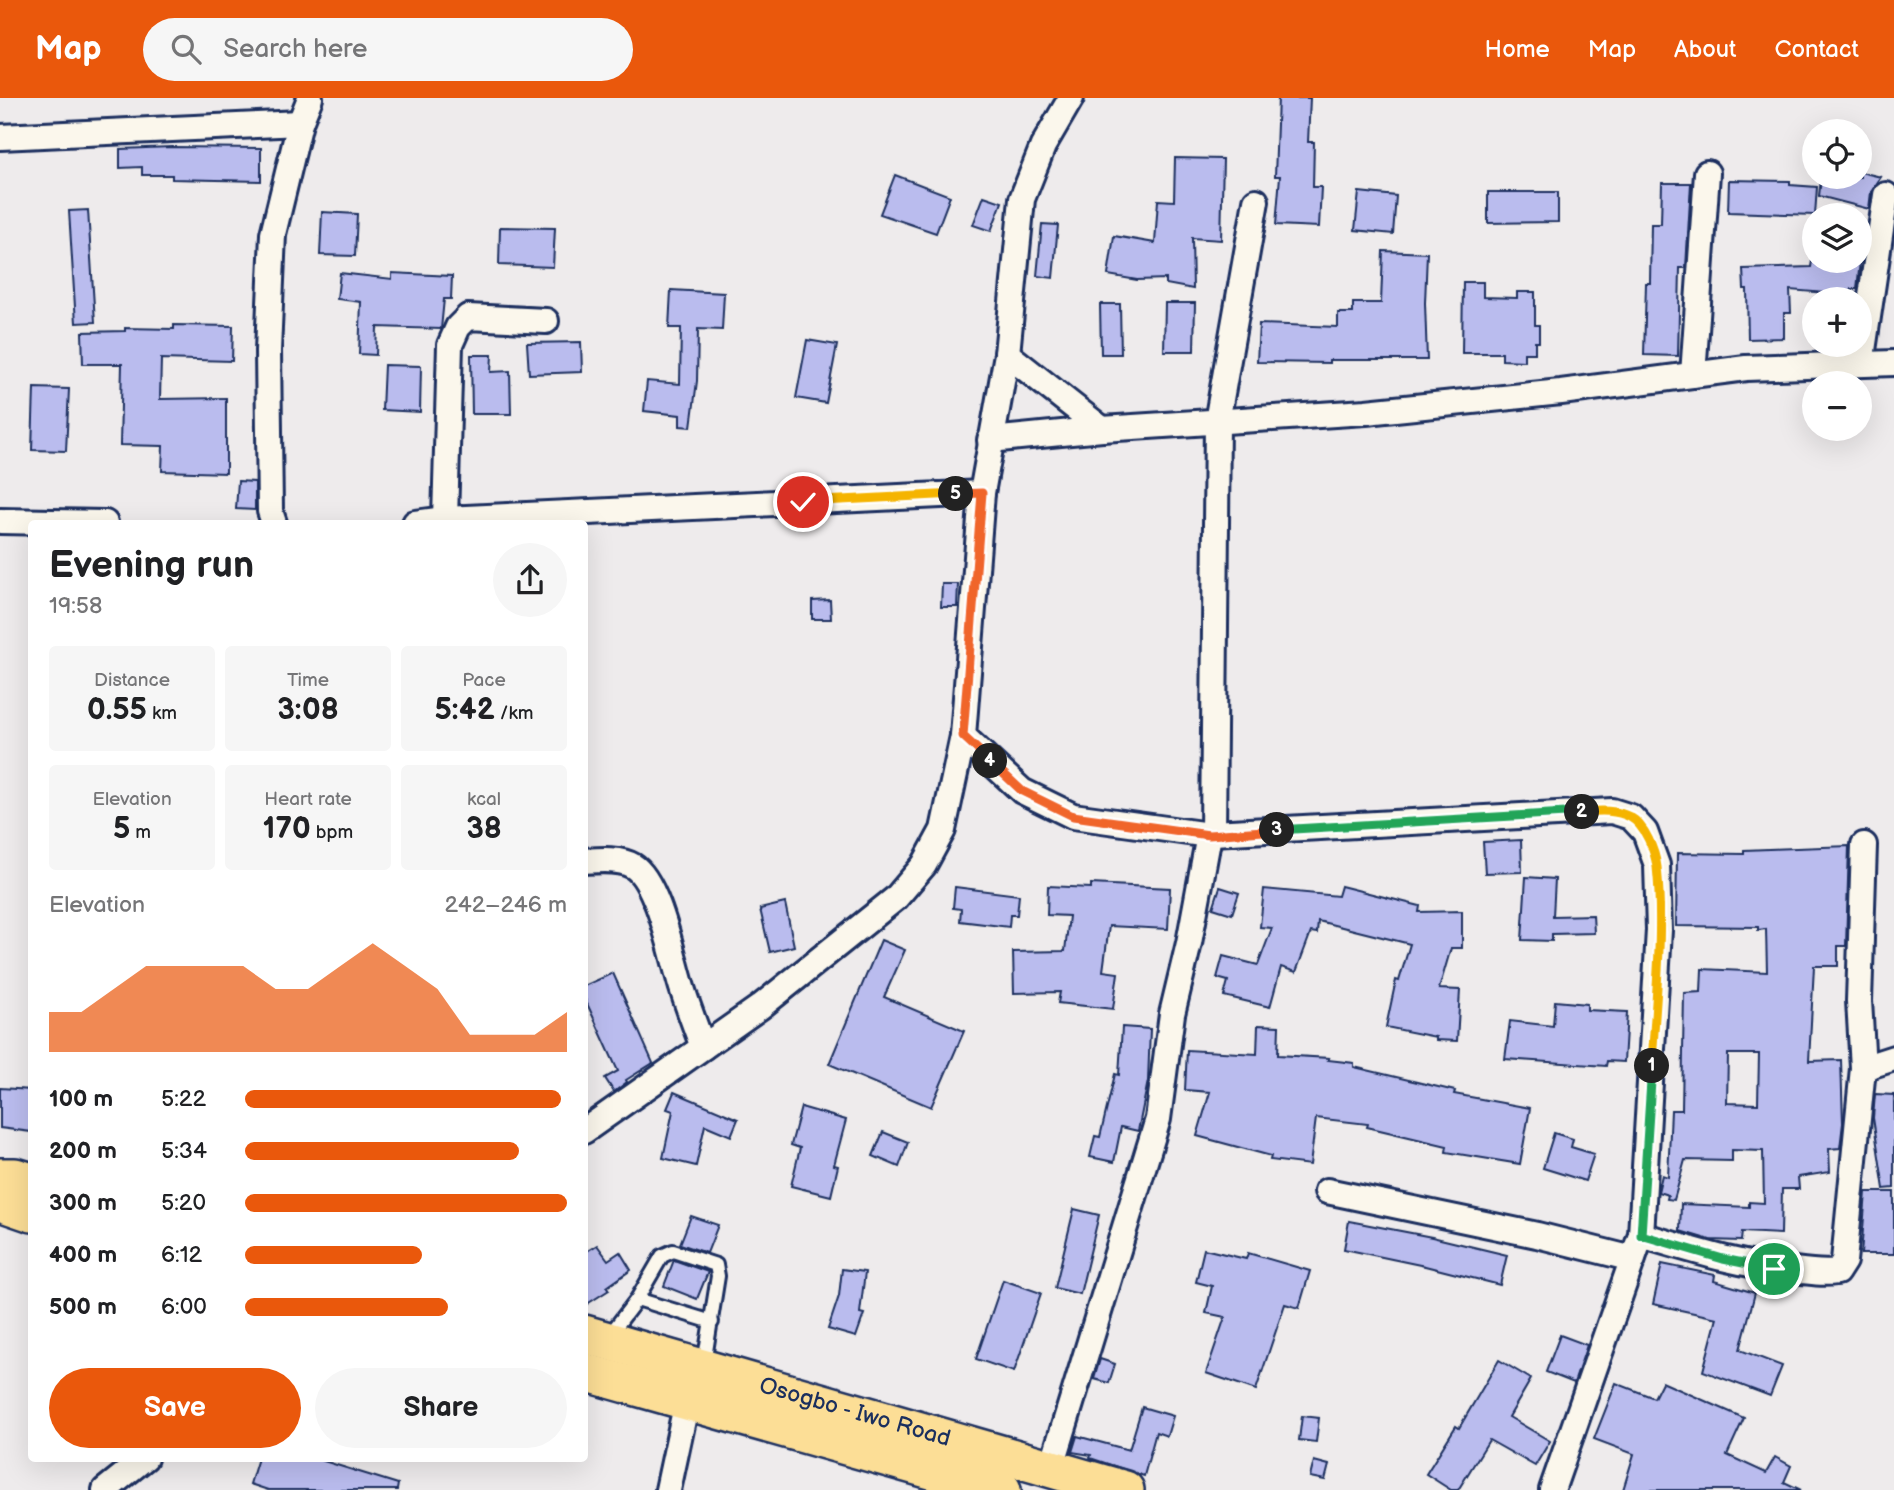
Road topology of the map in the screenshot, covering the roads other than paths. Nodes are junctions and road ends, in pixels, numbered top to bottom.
1 (310, 98) edge
2 (1071, 98) edge
3 (300, 123) junction
4 (0, 137) edge
5 (1707, 173) dead end
6 (1886, 195) dead end
7 (1256, 201) dead end
8 (546, 321) dead end
9 (1007, 354) junction
10 (1894, 363) edge
11 (1861, 364) junction
12 (1693, 375) junction
13 (1217, 422) junction
14 (1102, 429) junction
15 (990, 440) junction
16 (982, 493) junction
17 (445, 519) junction
18 (273, 520) edge
19 (438, 520) edge
20 (0, 521) edge
21 (28, 522) edge
22 (963, 736) junction
23 (1211, 834) junction
24 (1864, 845) dead end
25 (588, 861) edge
26 (703, 1047) junction
27 (1894, 1058) edge
28 (1863, 1068) junction
29 (588, 1128) edge
30 (0, 1177) edge
31 (28, 1181) edge
32 (1327, 1191) dead end
33 (0, 1202) edge
34 (28, 1212) edge
35 (1641, 1235) junction
36 (1633, 1259) junction
37 (637, 1299) junction
38 (712, 1322) junction
39 (595, 1337) edge
40 (704, 1367) junction
41 (588, 1373) edge
42 (687, 1401) junction
43 (140, 1462) edge
44 (1051, 1469) junction
45 (105, 1490) edge
46 (668, 1490) edge
47 (1002, 1490) edge
48 (1125, 1490) edge
49 (1552, 1490) edge

1 - 3 street
2 - 9 street
3 - 4 street
3 - 18 street
5 - 12 street
6 - 11 street
7 - 13 street
8 - 17 street
9 - 14 street
9 - 15 street
10 - 11 street
11 - 12 street
12 - 13 street
13 - 14 street
13 - 23 street
14 - 15 street
15 - 16 street
16 - 17 street
16 - 22 street
17 - 19 street
20 - 21 street
22 - 23 street
22 - 26 street
23 - 35 street
23 - 44 street
24 - 28 street
25 - 26 street
26 - 29 street
27 - 28 street
28 - 35 street
30 - 31 main road
32 - 36 street
33 - 34 main road
35 - 36 street
36 - 49 street
37 - 38 lane
37 - 38 lane
37 - 39 lane
38 - 40 lane
39 - 40 main road, Osogbo - Iwo Road
40 - 44 main road, Osogbo - Iwo Road
41 - 42 main road, Osogbo - Iwo Road
42 - 46 street
42 - 47 main road, Osogbo - Iwo Road
43 - 45 street
44 - 48 main road, Osogbo - Iwo Road

